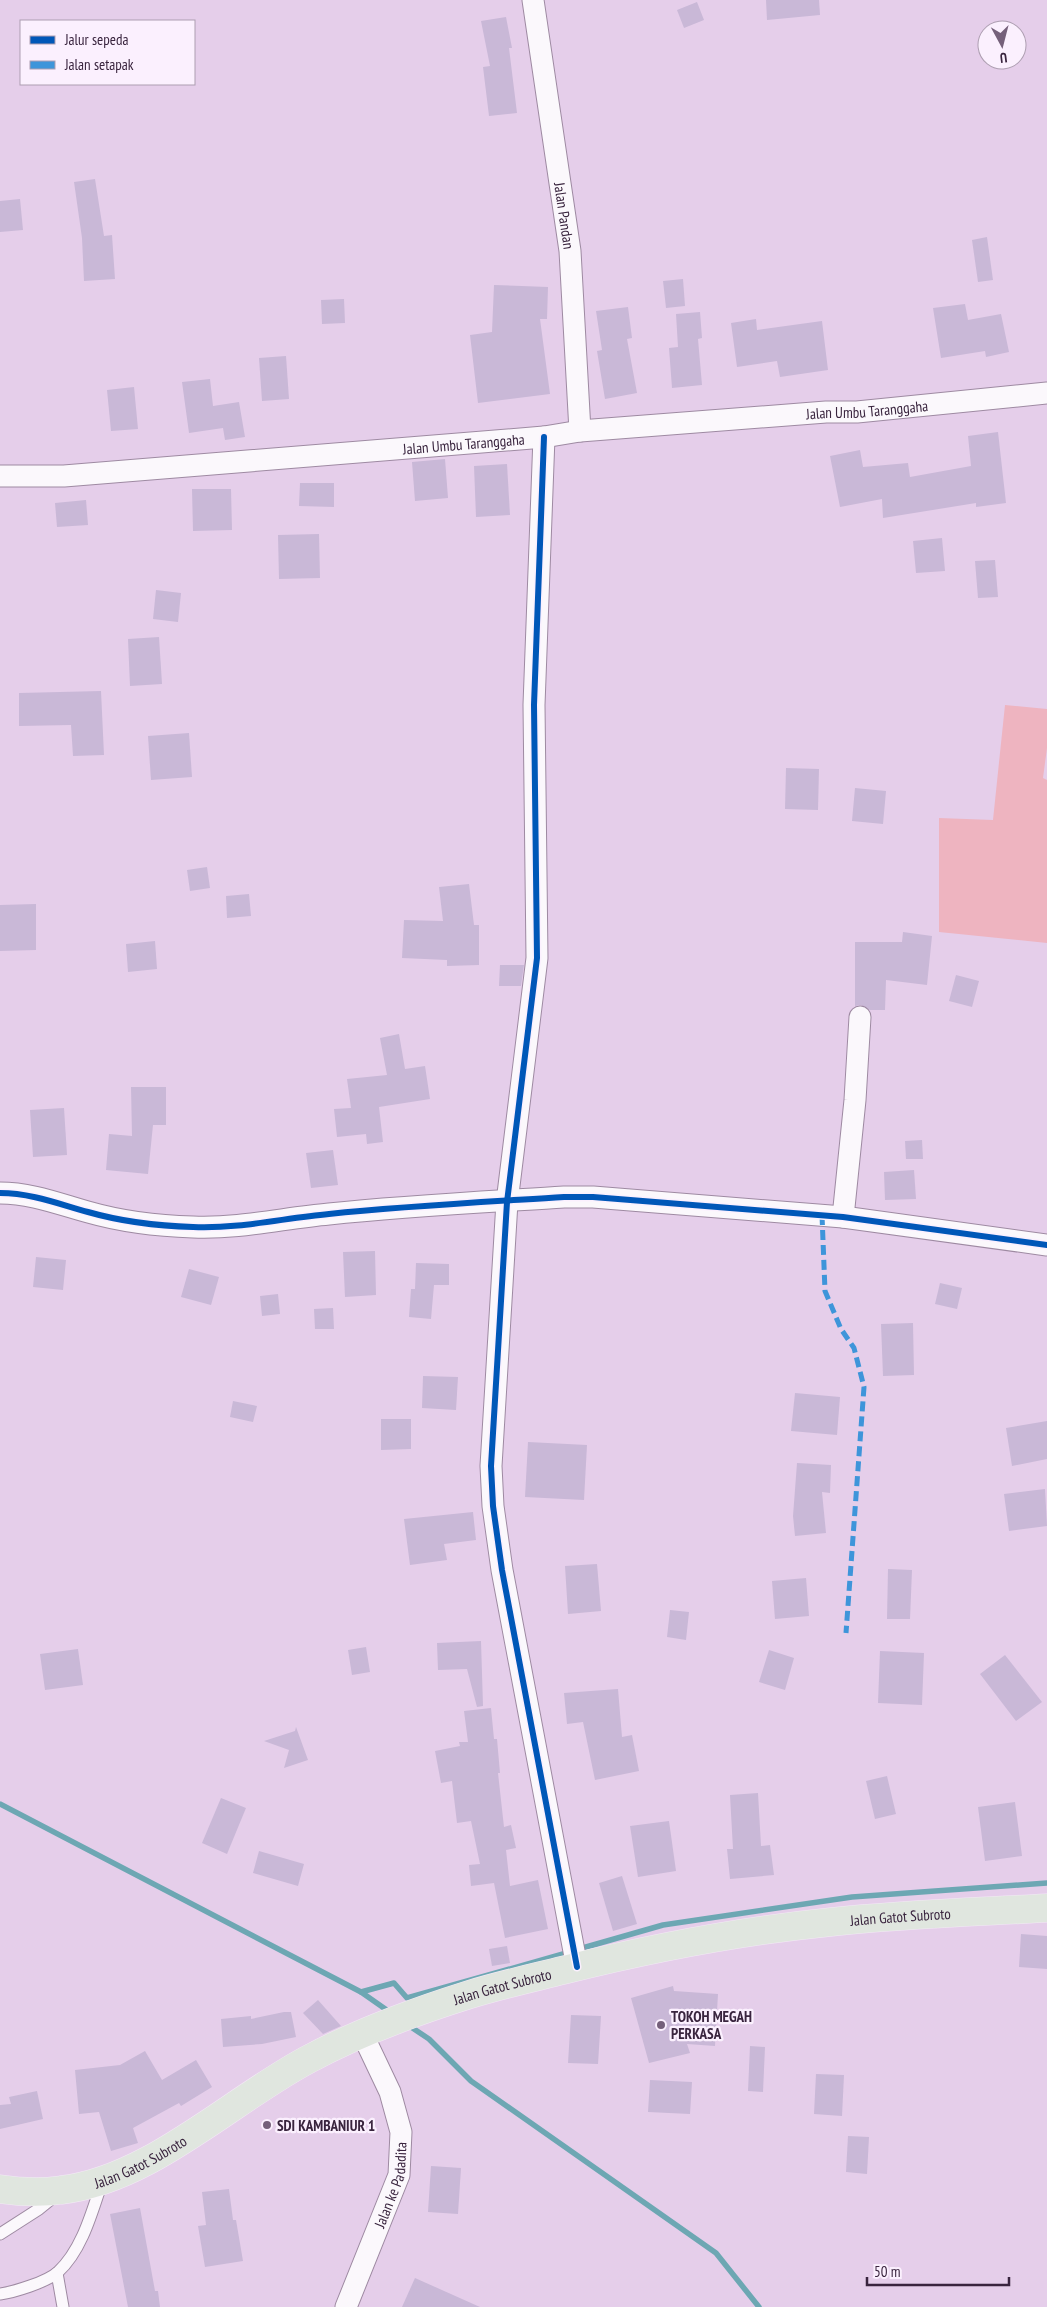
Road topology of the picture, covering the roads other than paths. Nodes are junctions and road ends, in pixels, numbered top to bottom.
1 (534, 0) edge
2 (1047, 393) edge
3 (580, 431) junction
4 (544, 437) junction
5 (0, 476) edge
6 (860, 1018) dead end
7 (0, 1193) edge
8 (507, 1202) junction
9 (843, 1217) junction
10 (1047, 1245) edge
11 (1047, 1908) edge
12 (574, 1956) junction
13 (369, 2031) junction
14 (103, 2180) junction
15 (0, 2189) edge
16 (62, 2190) junction
17 (0, 2234) edge
18 (57, 2273) junction
19 (0, 2294) edge
20 (63, 2307) edge
21 (346, 2307) edge

1 - 3 street, Jalan Pandan
2 - 3 street, Jalan Umbu Taranggaha
3 - 4 street, Jalan Umbu Taranggaha
4 - 5 street, Jalan Umbu Taranggaha
4 - 8 street
6 - 9 street
7 - 8 street
8 - 9 street
8 - 12 street
9 - 10 street
11 - 12 highway, Jalan Gatot Subroto
12 - 13 highway, Jalan Gatot Subroto
13 - 14 highway, Jalan Gatot Subroto
13 - 21 street, Jalan ke Padadita
14 - 16 highway, Jalan Gatot Subroto
14 - 18 lane
15 - 16 highway, Jalan Gatot Subroto
16 - 17 lane
18 - 19 lane
18 - 20 lane

